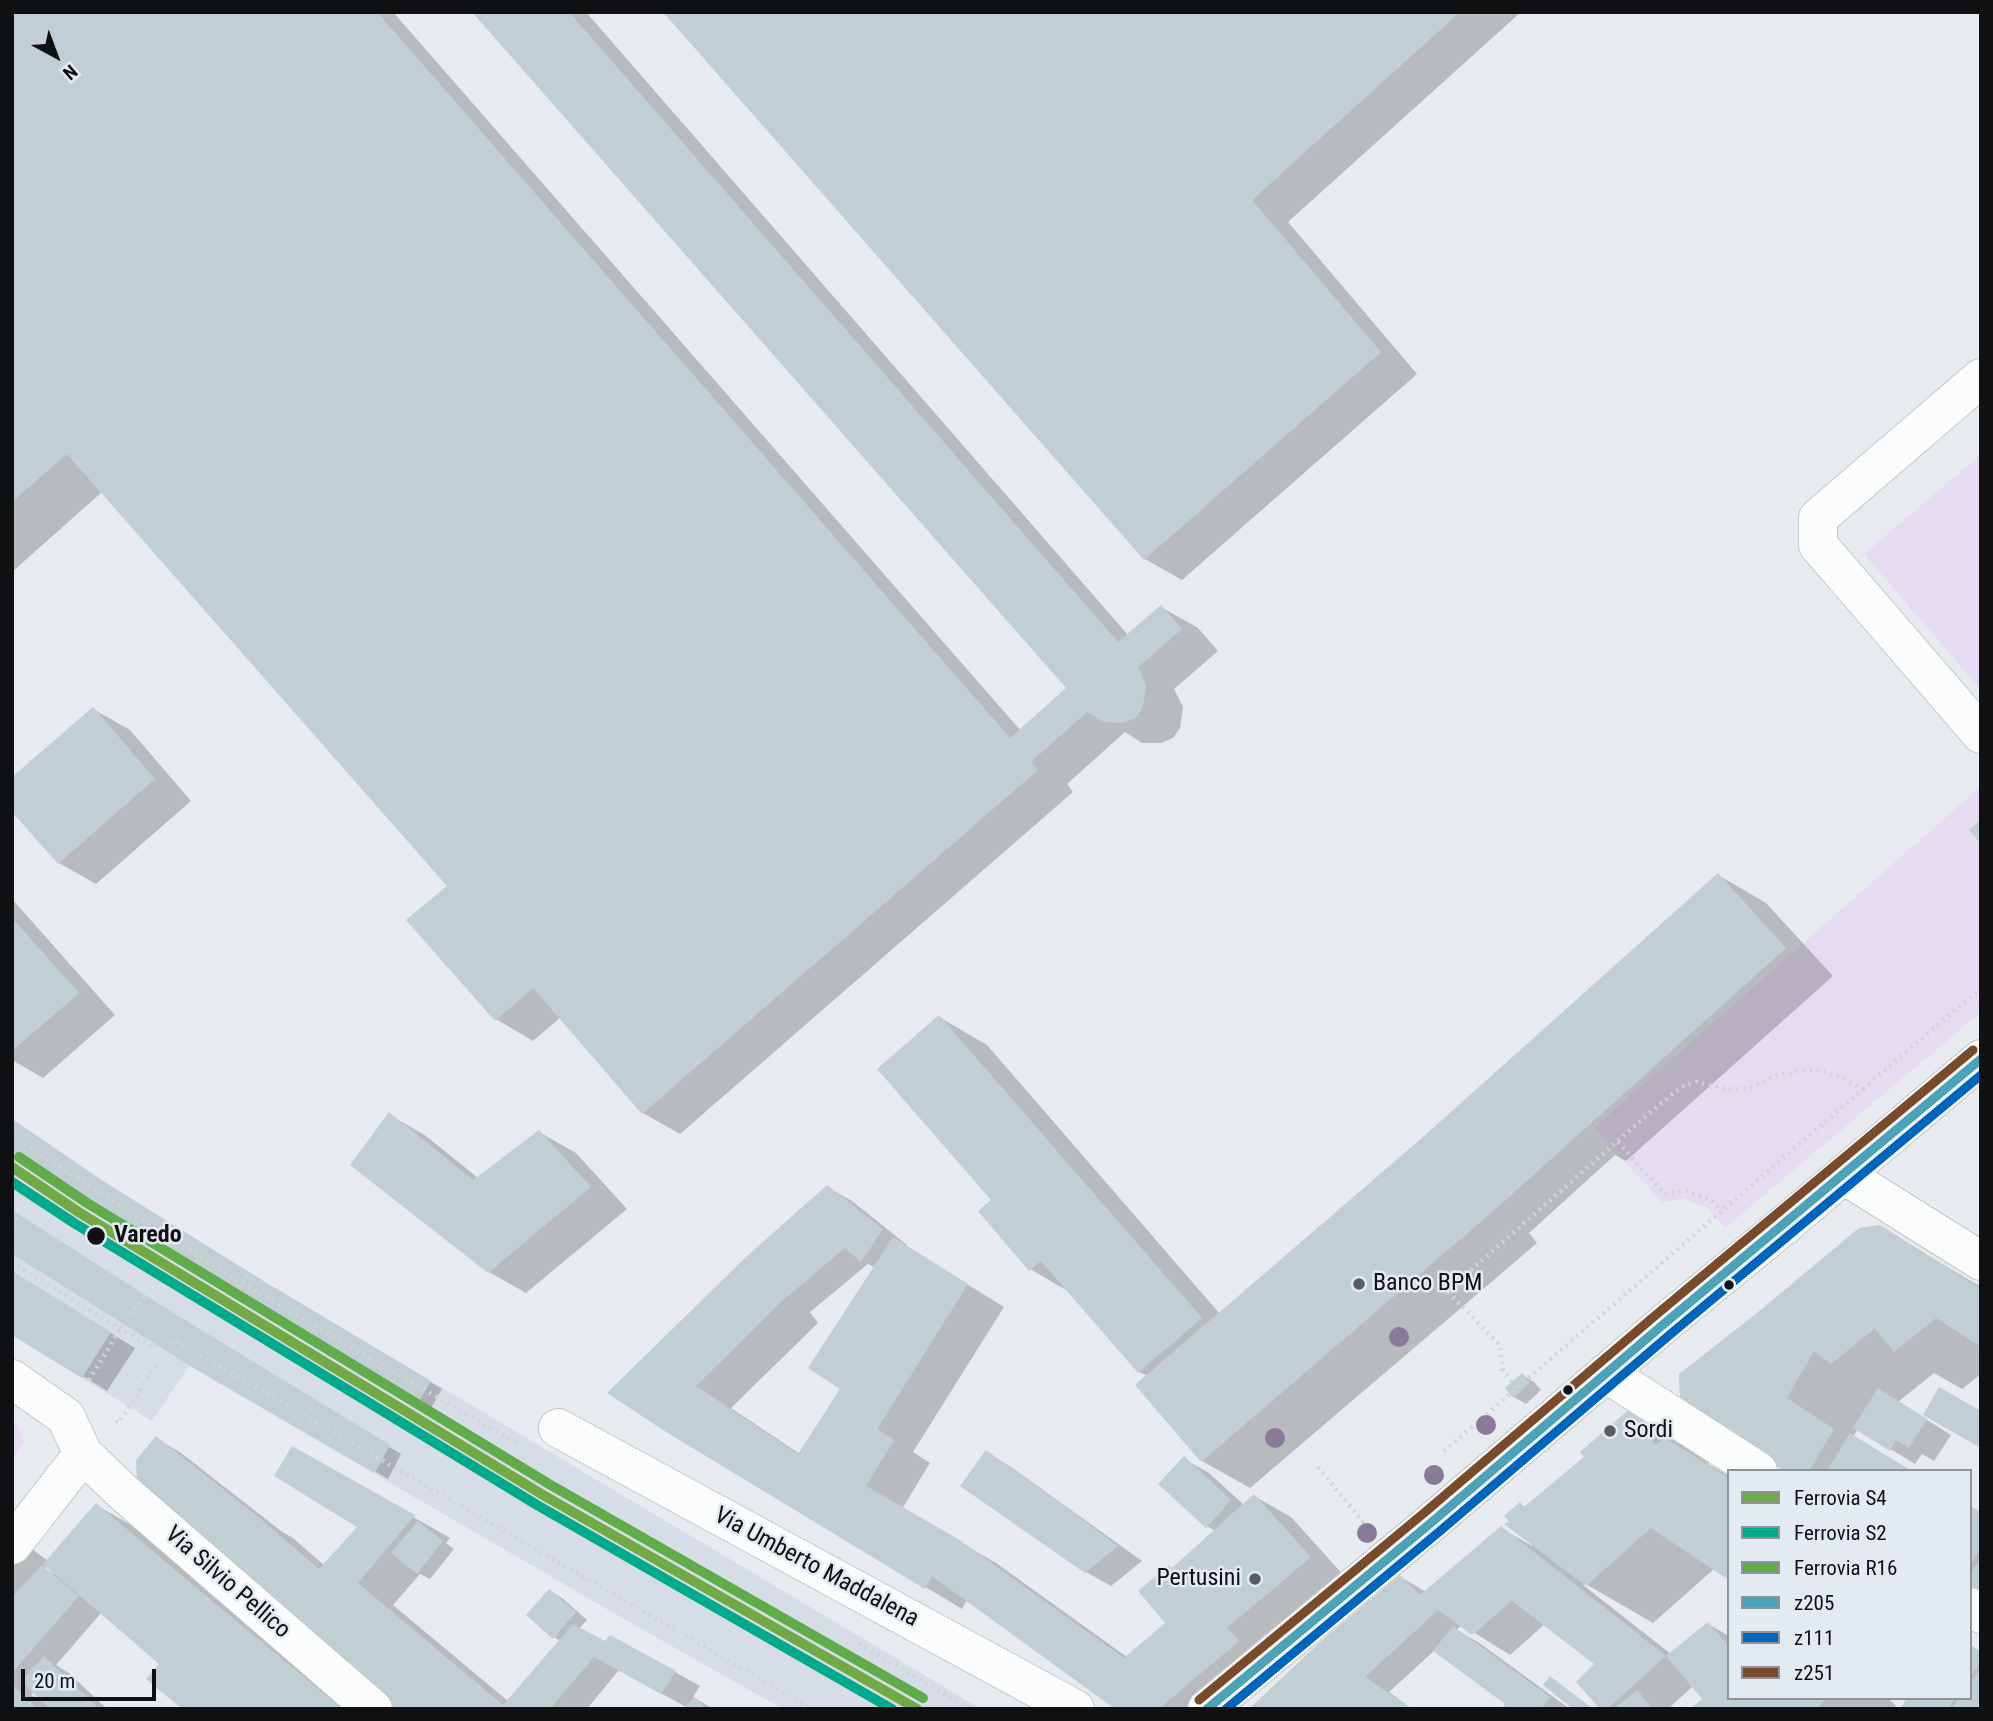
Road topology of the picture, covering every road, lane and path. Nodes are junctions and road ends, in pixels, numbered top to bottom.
1 (1981, 378) edge
2 (1981, 734) edge
3 (1981, 988) edge
4 (1981, 1059) edge
5 (1863, 1089) junction
6 (12, 1136) edge
7 (1618, 1142) junction
8 (1844, 1175) junction
9 (1722, 1211) junction
10 (19, 1215) dead end
11 (12, 1225) edge
12 (181, 1229) dead end
13 (172, 1240) junction
14 (164, 1251) dead end
15 (12, 1262) edge
16 (1981, 1262) edge
17 (250, 1272) dead end
18 (242, 1283) junction
19 (235, 1294) dead end
20 (145, 1295) dead end
21 (120, 1329) junction
22 (117, 1335) dead end
23 (156, 1365) dead end
24 (1606, 1373) junction
25 (12, 1379) edge
26 (1516, 1389) junction
27 (119, 1423) dead end
28 (558, 1428) dead end
29 (83, 1454) junction
30 (1434, 1460) dead end
31 (1318, 1466) dead end
32 (1755, 1469) edge
33 (1373, 1513) dead end
34 (19, 1525) edge
35 (373, 1709) edge
36 (811, 1709) edge
37 (1075, 1709) edge
38 (1207, 1709) edge

1 - 2 street
3 - 5 path
4 - 8 street
5 - 7 path
5 - 9 path
6 - 13 path
7 - 9 path
7 - 26 path
8 - 16 street
8 - 24 street
9 - 26 path
10 - 11 path
12 - 13 path
13 - 14 path
13 - 18 path
15 - 21 path
17 - 18 path
18 - 19 path
20 - 21 path
21 - 22 path
21 - 36 path
23 - 27 path
24 - 32 street
24 - 38 street
25 - 29 street
26 - 30 path
28 - 37 street, Via Umberto Maddalena
29 - 34 street
29 - 35 street, Via Silvio Pellico
31 - 33 path

